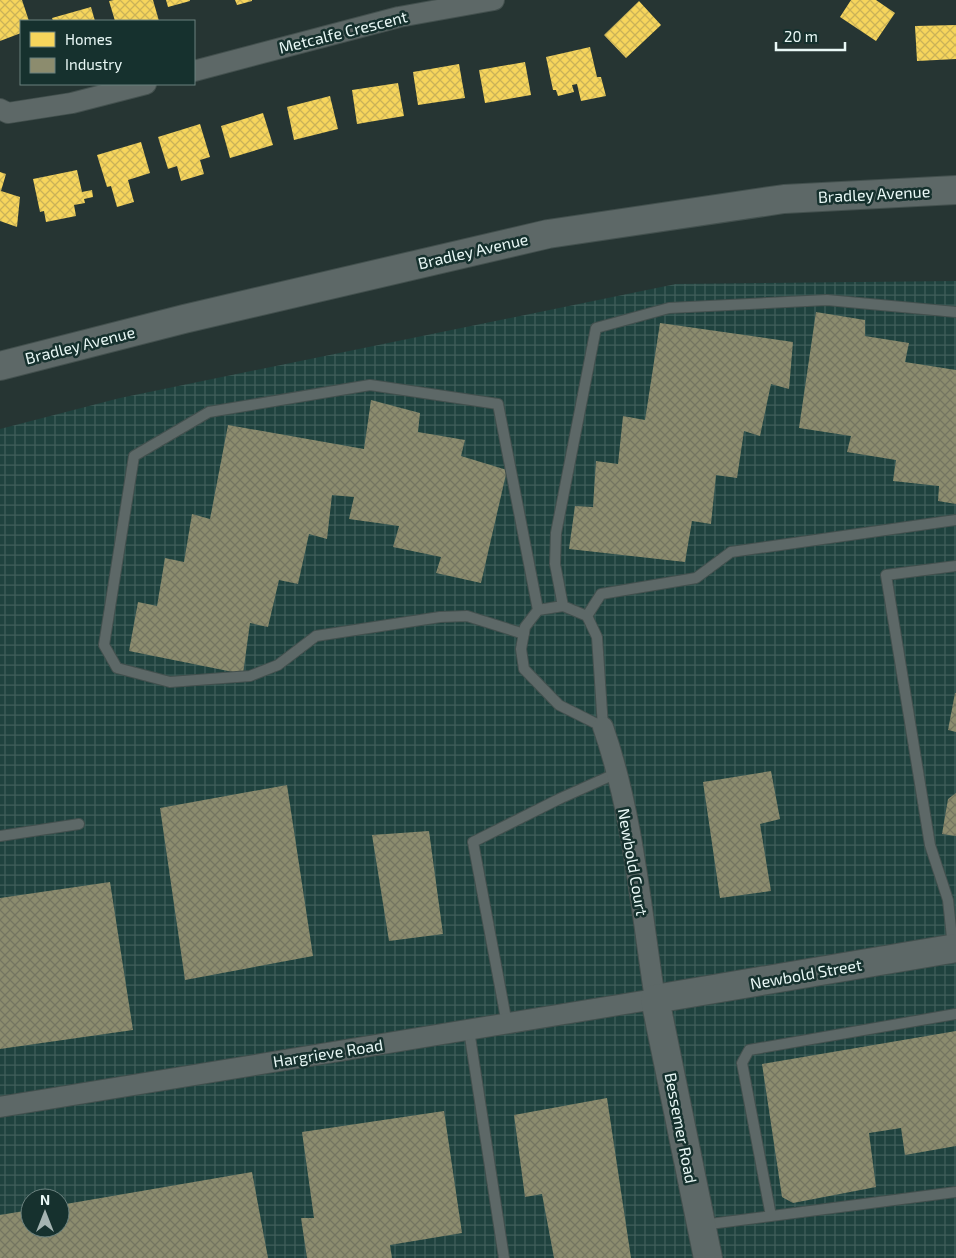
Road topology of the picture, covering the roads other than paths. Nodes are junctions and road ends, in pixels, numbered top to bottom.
1 (494, 0) edge
2 (195, 71) edge
3 (142, 85) edge
4 (0, 109) edge
5 (956, 190) edge
6 (956, 312) edge
7 (0, 366) edge
8 (956, 520) edge
9 (956, 566) edge
10 (563, 606) junction
11 (538, 610) junction
12 (587, 616) junction
13 (524, 634) junction
14 (603, 726) junction
15 (617, 773) junction
16 (79, 824) dead end
17 (0, 836) edge
18 (954, 948) edge
19 (655, 999) junction
20 (956, 1014) edge
21 (507, 1024) junction
22 (470, 1030) junction
23 (0, 1107) edge
24 (956, 1192) edge
25 (771, 1216) junction
26 (701, 1225) junction
27 (504, 1258) edge
28 (708, 1258) edge

1 - 2 street, Metcalfe Crescent
3 - 4 street
5 - 7 main road, Bradley Avenue
6 - 10 lane
8 - 12 lane
9 - 18 lane
10 - 11 lane
10 - 12 lane
11 - 13 lane
11 - 13 lane
12 - 14 lane
13 - 14 lane
14 - 15 street, Newbold Court
15 - 19 street, Newbold Court
15 - 21 lane
16 - 17 lane
18 - 19 main road, Newbold Street
19 - 21 street, Hargrieve Road
19 - 26 main road, Bessemer Road
20 - 25 lane
21 - 22 street, Hargrieve Road
22 - 23 street, Hargrieve Road
22 - 27 lane
24 - 25 lane
25 - 26 lane
26 - 28 main road, Bessemer Road

